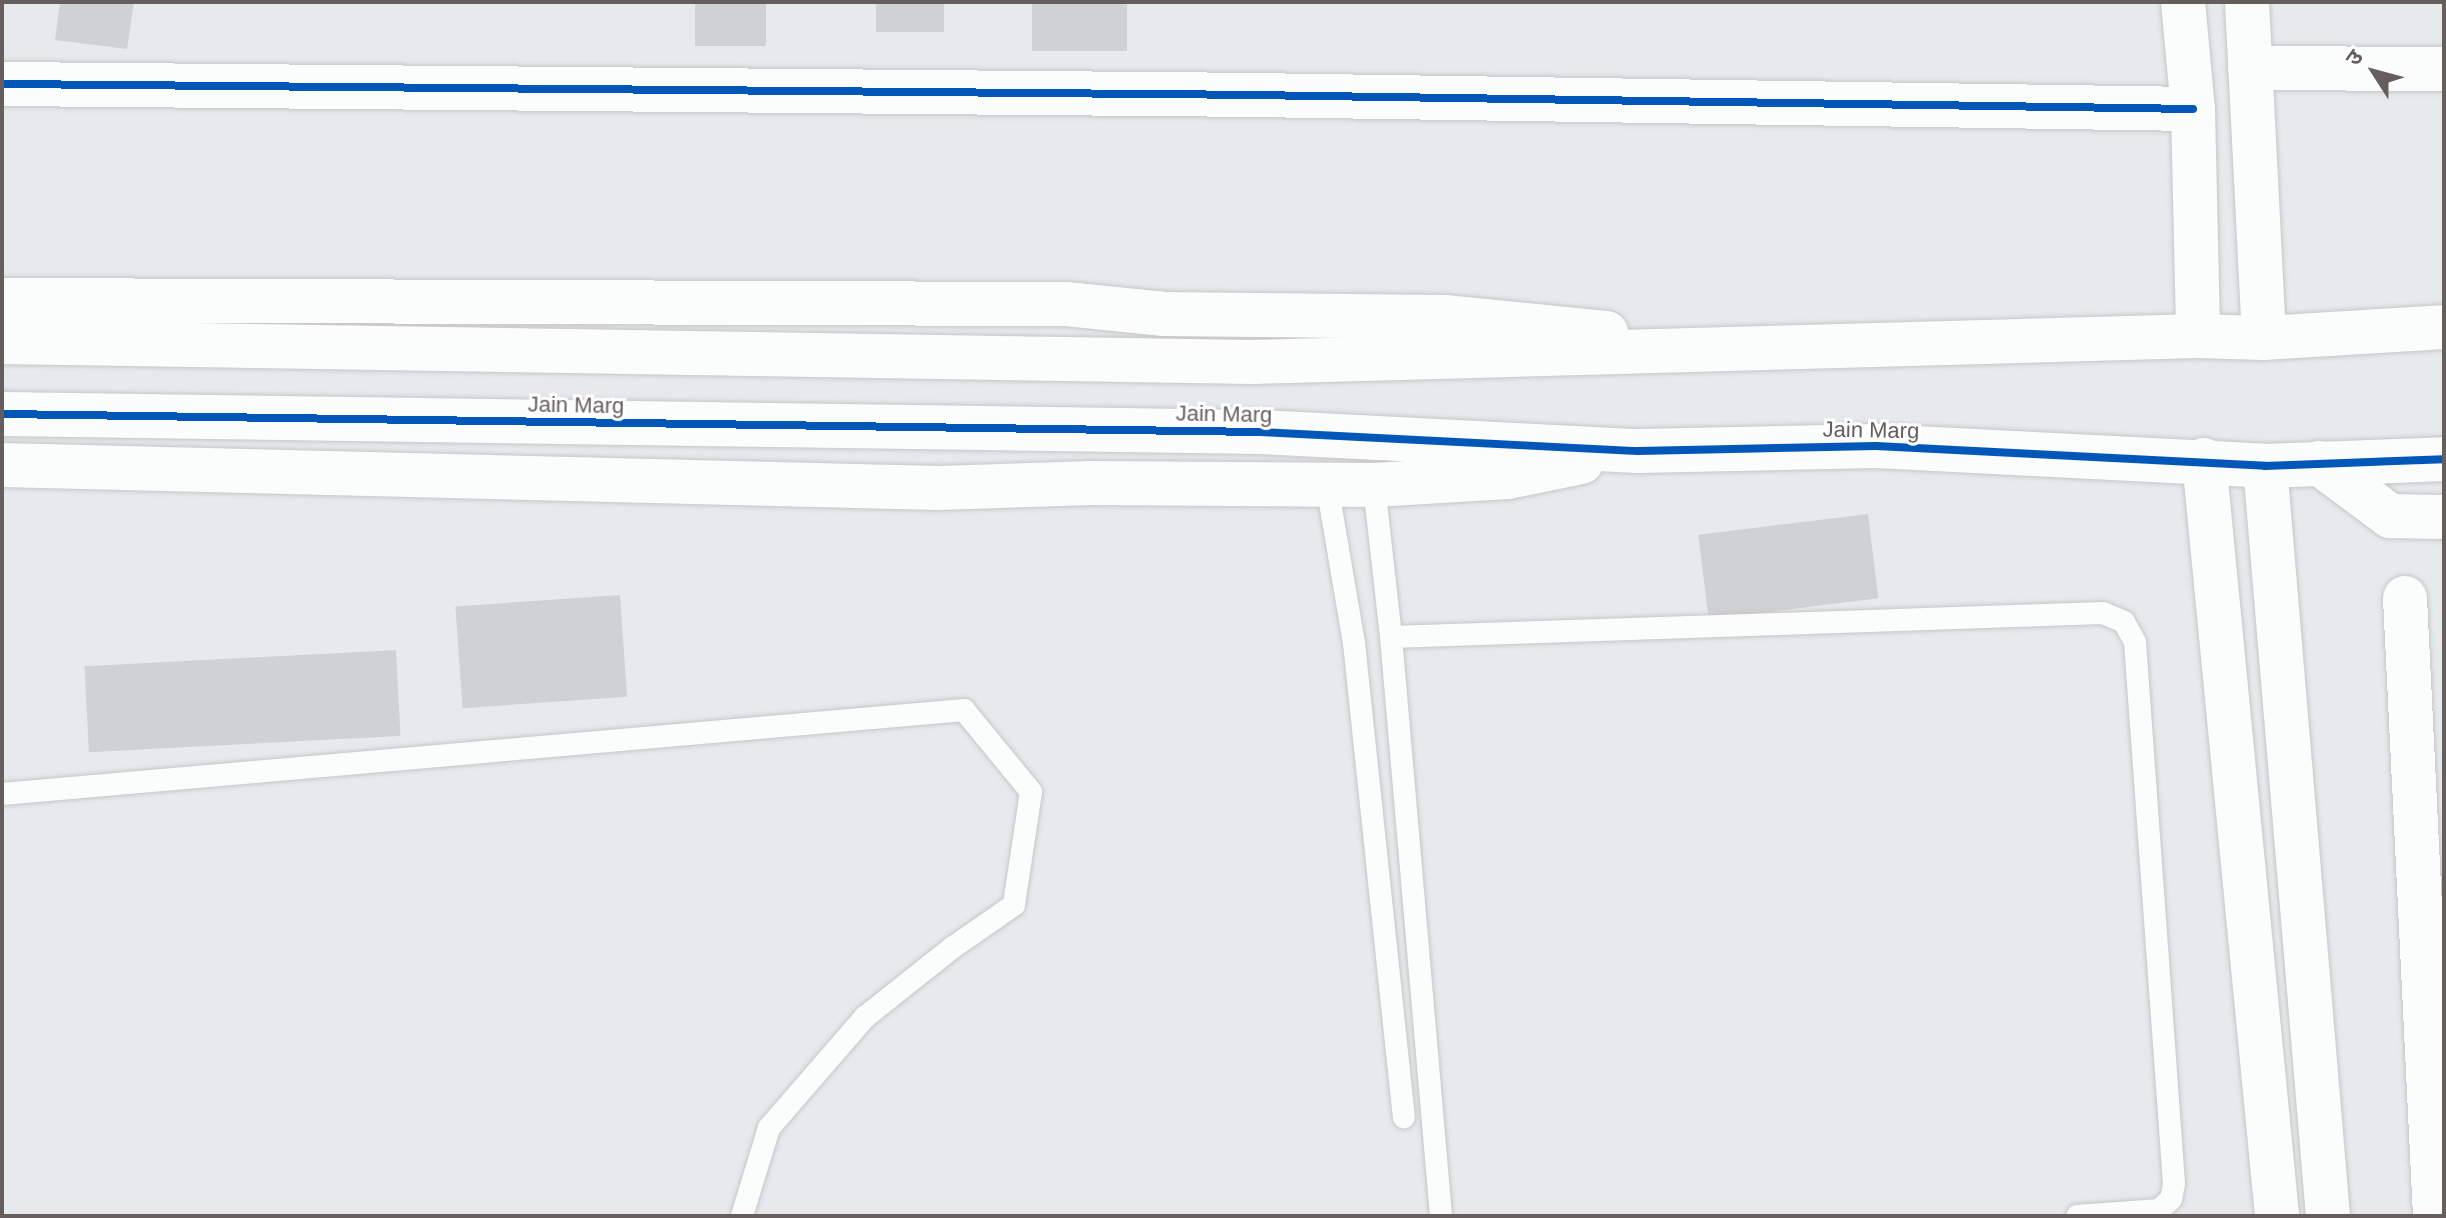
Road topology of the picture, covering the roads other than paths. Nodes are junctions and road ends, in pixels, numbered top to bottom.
1 (2183, 2) edge
2 (2247, 2) edge
3 (2250, 68) junction
4 (2444, 69) edge
5 (2, 84) edge
6 (2193, 109) junction
7 (2, 300) edge
8 (2444, 327) edge
9 (2198, 336) junction
10 (2264, 338) junction
11 (2, 342) edge
12 (1709, 352) junction
13 (2, 414) edge
14 (1638, 451) junction
15 (2444, 459) edge
16 (2204, 460) junction
17 (2319, 463) junction
18 (2, 465) edge
19 (2265, 466) junction
20 (1327, 485) junction
21 (1374, 485) junction
22 (2444, 517) edge
23 (2405, 598) dead end
24 (1391, 637) junction
25 (2, 794) edge
26 (1404, 1117) dead end
27 (742, 1216) edge
28 (1441, 1216) edge
29 (2077, 1216) edge
30 (2277, 1216) edge
31 (2328, 1216) edge
32 (2435, 1216) edge

1 - 6 street
2 - 3 street
3 - 4 street
3 - 10 street
5 - 6 street
6 - 9 street
7 - 12 street
8 - 10 street
9 - 10 street
9 - 12 street
11 - 12 street
13 - 14 street, Jain Marg
14 - 16 street, Jain Marg
14 - 21 street
15 - 17 street, Jain Marg
16 - 19 street, Jain Marg
16 - 30 street
17 - 19 street, Jain Marg
17 - 22 street
18 - 20 street
19 - 31 street
20 - 21 street
20 - 26 lane
21 - 24 lane
23 - 32 street
24 - 28 lane
24 - 29 lane
25 - 27 lane

